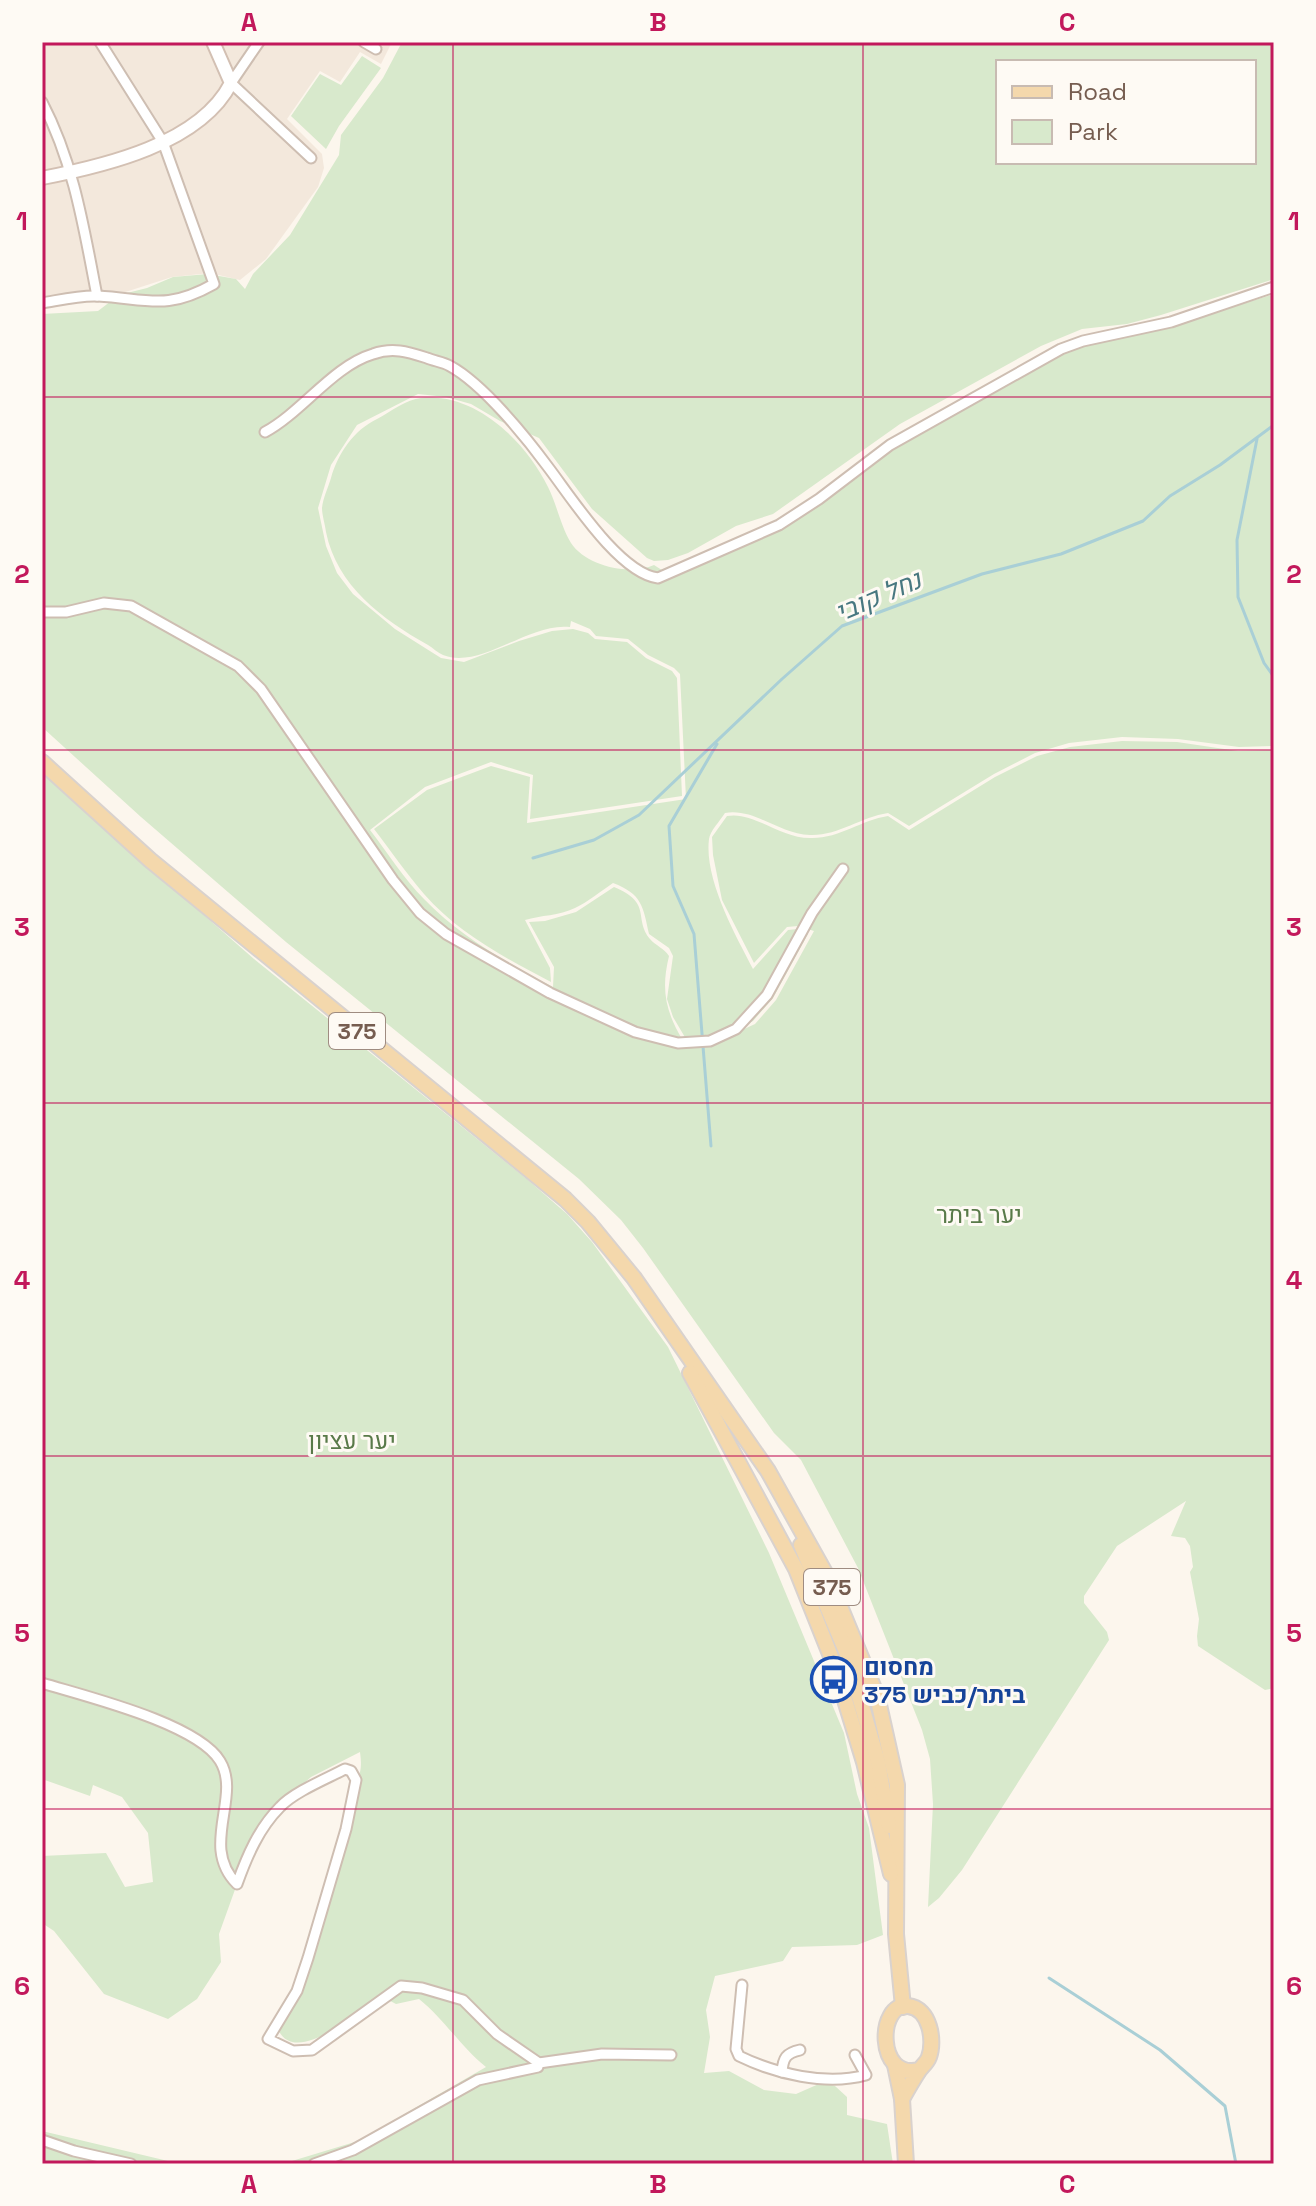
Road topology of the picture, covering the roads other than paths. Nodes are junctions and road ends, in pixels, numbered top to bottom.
1 (100, 42) edge
2 (213, 42) edge
3 (259, 42) edge
4 (364, 42) edge
5 (376, 49) dead end
6 (231, 83) junction
7 (42, 102) edge
8 (163, 142) junction
9 (311, 158) dead end
10 (71, 172) junction
11 (42, 178) edge
12 (1274, 287) edge
13 (97, 296) junction
14 (42, 303) edge
15 (265, 432) dead end
16 (42, 612) edge
17 (42, 762) edge
18 (843, 869) dead end
19 (658, 1313) junction
20 (42, 1683) edge
21 (897, 1902) junction
22 (742, 1985) dead end
23 (903, 2007) junction
24 (800, 2050) dead end
25 (671, 2055) dead end
26 (855, 2055) dead end
27 (539, 2063) junction
28 (895, 2065) junction
29 (919, 2070) junction
30 (782, 2072) junction
31 (902, 2099) junction
32 (42, 2140) edge
33 (131, 2164) edge
34 (314, 2164) edge
35 (906, 2164) edge

1 - 8 street
2 - 6 street
3 - 6 street
4 - 5 street
6 - 8 street
6 - 9 street
7 - 10 street
8 - 10 street
8 - 13 street
10 - 11 street
10 - 13 street
12 - 15 street
13 - 14 street
16 - 18 street
17 - 19 main road, 375
19 - 21 main road
19 - 21 main road, 375
20 - 27 street
21 - 23 main road
22 - 30 street
23 - 28 main road
23 - 29 main road
24 - 30 street
25 - 27 street
26 - 30 street
27 - 34 street
28 - 29 main road
28 - 31 main road
29 - 31 main road
31 - 35 main road
32 - 33 street

